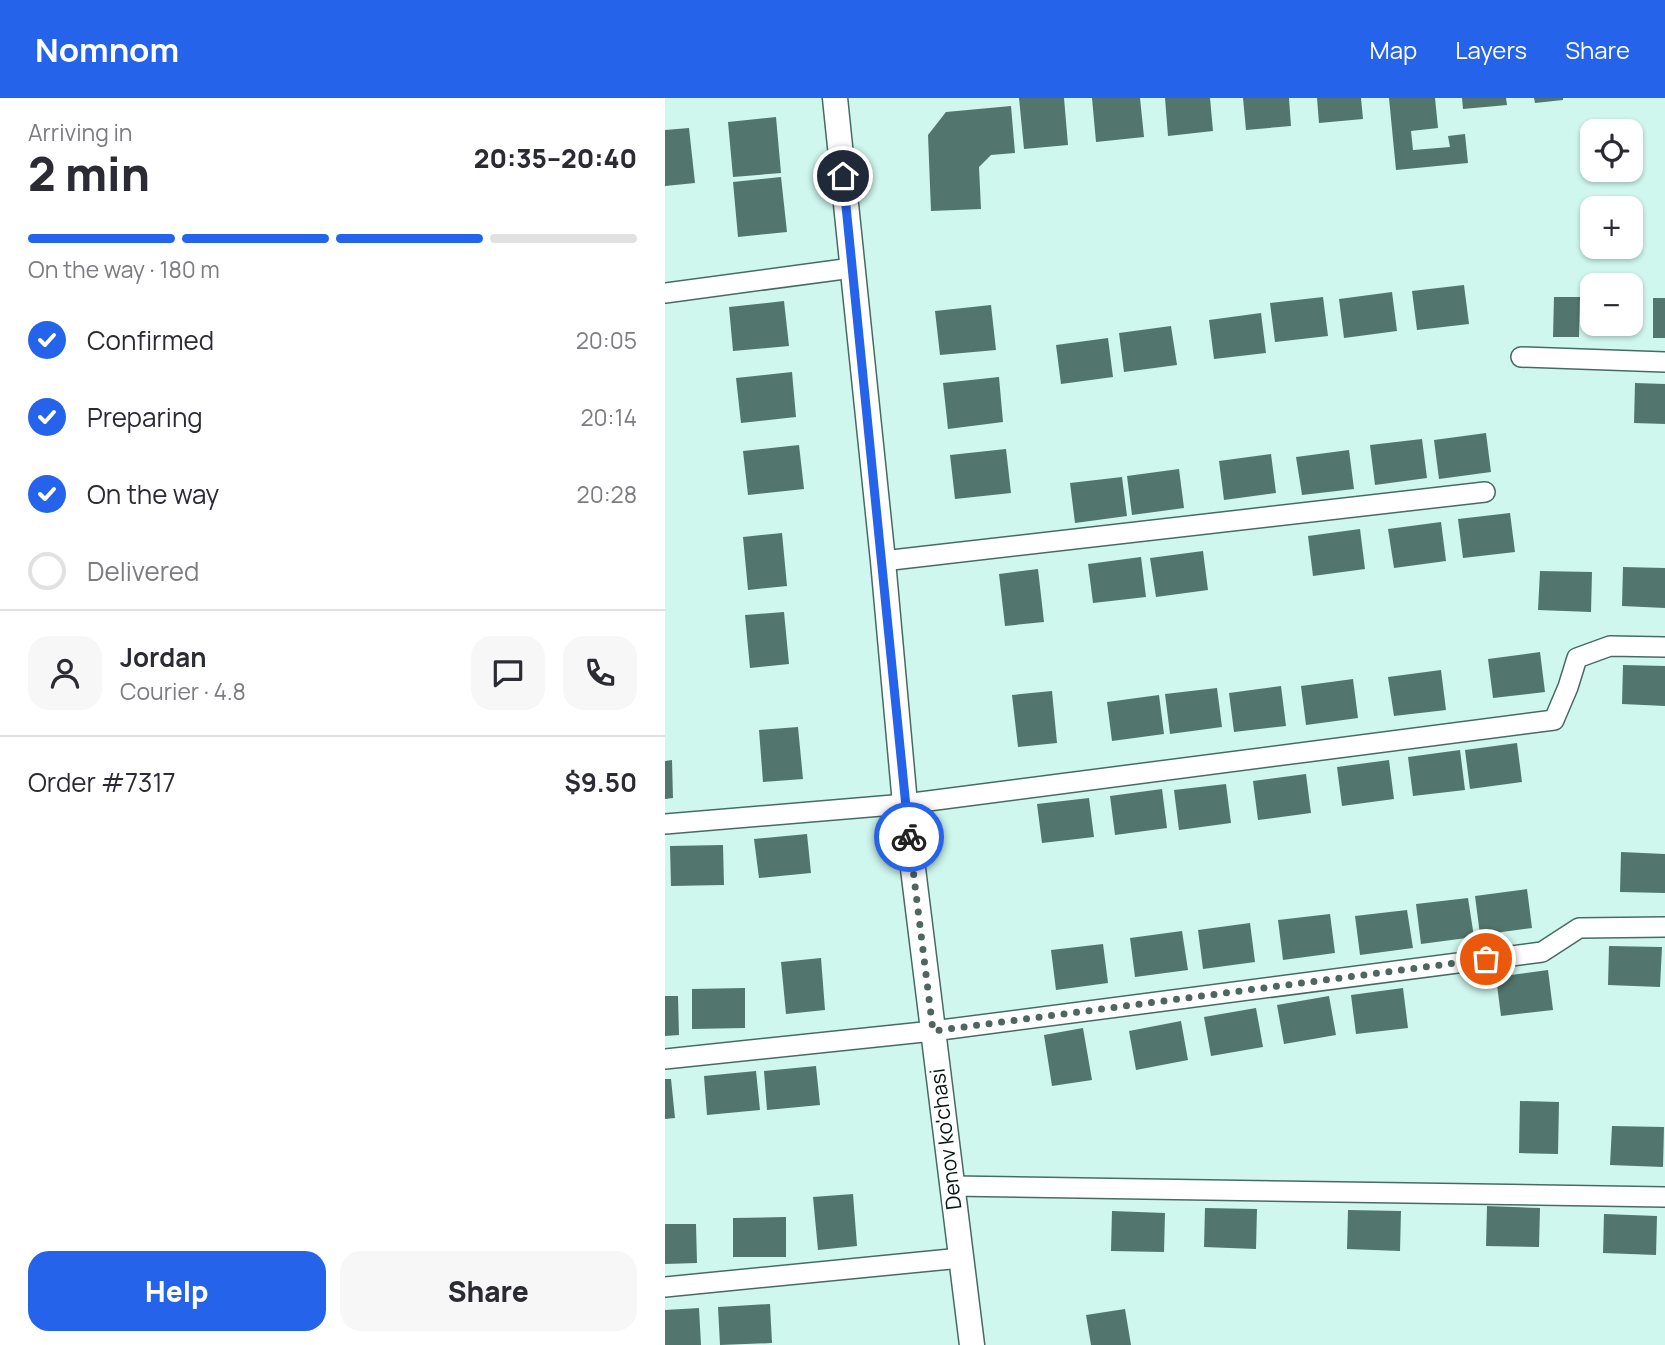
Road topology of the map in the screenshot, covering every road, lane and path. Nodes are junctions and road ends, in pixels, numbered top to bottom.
1 (835, 98) edge
2 (852, 268) junction
3 (665, 293) edge
4 (1521, 357) dead end
5 (1665, 362) edge
6 (1485, 492) dead end
7 (883, 561) junction
8 (1665, 647) edge
9 (905, 804) junction
10 (665, 824) edge
11 (1665, 927) edge
12 (933, 1031) junction
13 (665, 1059) edge
14 (952, 1186) junction
15 (1665, 1197) edge
16 (961, 1258) junction
17 (665, 1287) edge
18 (972, 1345) edge

1 - 2 street, Denov ko'chasi
2 - 3 street
2 - 7 street, Denov ko'chasi
4 - 5 street
6 - 7 street
7 - 9 street, Denov ko'chasi
8 - 9 street
9 - 10 street
9 - 12 street, Denov ko'chasi
11 - 12 street
12 - 13 street
12 - 14 street, Denov ko'chasi
14 - 15 street
14 - 16 street, Denov ko'chasi
16 - 17 street
16 - 18 street, Denov ko'chasi

